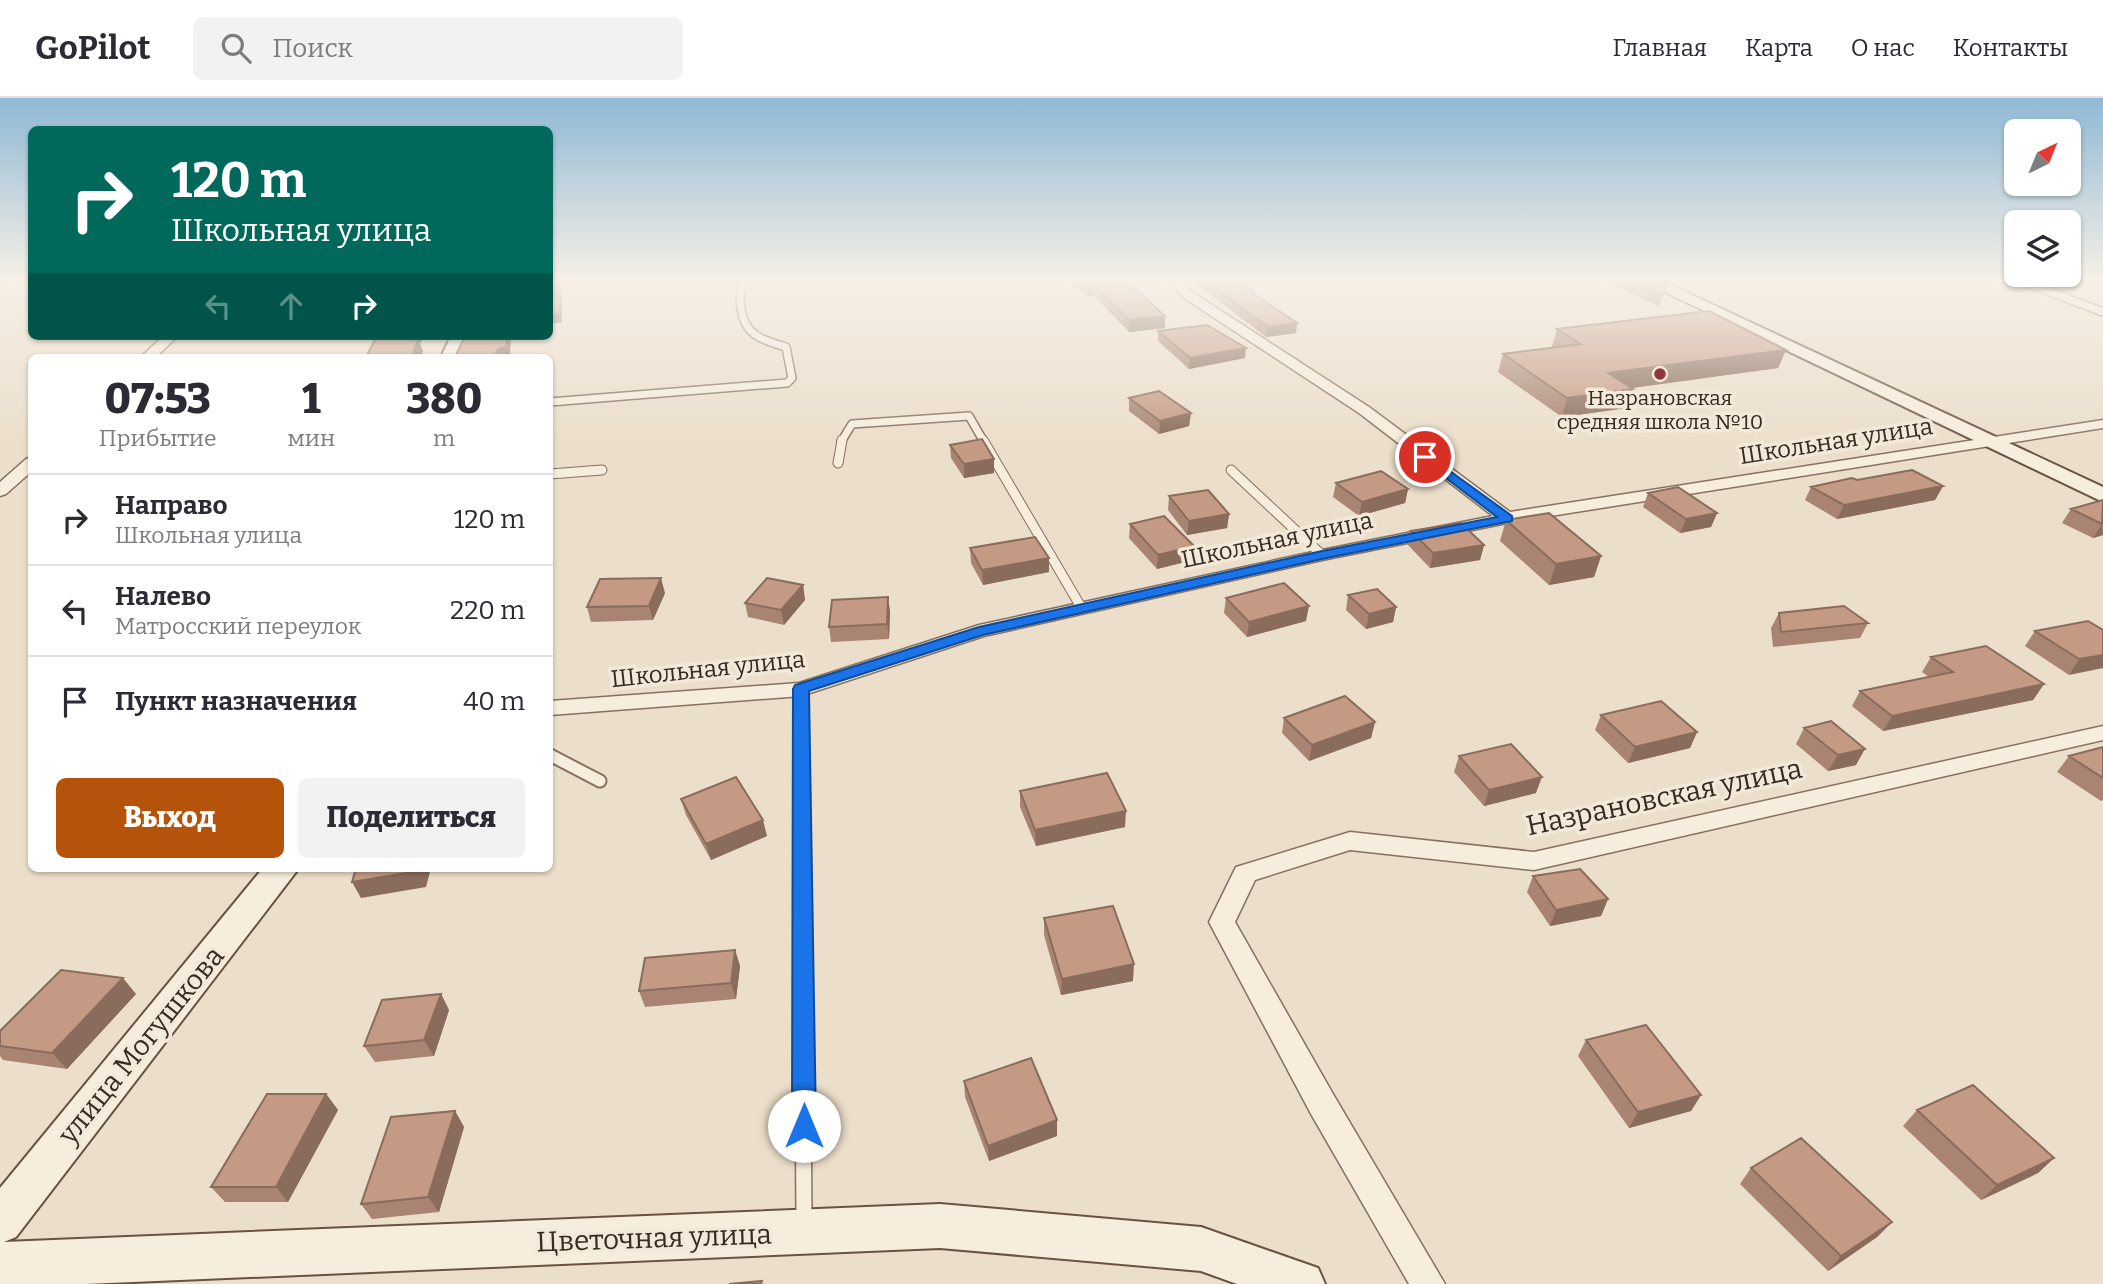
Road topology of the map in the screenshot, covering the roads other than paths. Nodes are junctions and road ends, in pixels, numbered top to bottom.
1 (756, 336) edge
2 (1251, 336) edge
3 (1768, 336) edge
4 (167, 340) edge
5 (151, 354) edge
6 (553, 402) edge
7 (2103, 424) edge
8 (1992, 441) junction
9 (838, 463) dead end
10 (28, 466) edge
11 (602, 470) dead end
12 (1231, 470) dead end
13 (553, 474) edge
14 (0, 491) edge
15 (2103, 495) edge
16 (1507, 518) junction
17 (1322, 555) junction
18 (1081, 607) junction
19 (801, 689) junction
20 (553, 708) edge
21 (2103, 733) edge
22 (553, 757) edge
23 (600, 781) dead end
24 (279, 872) edge
25 (0, 1222) edge
26 (804, 1232) junction
27 (0, 1265) edge
28 (1302, 1284) edge
29 (1428, 1284) edge

1 - 6 lane
2 - 16 street
3 - 8 street
4 - 5 street
7 - 8 street, Школьная улица
8 - 15 street
8 - 16 street, Школьная улица
9 - 18 lane
10 - 14 street
11 - 13 lane
12 - 17 lane
16 - 17 street, Школьная улица
17 - 18 street, Школьная улица
18 - 19 street, Школьная улица
19 - 20 street, Школьная улица
19 - 26 lane
21 - 29 street, Назрановская улица
22 - 23 lane
24 - 25 street, улица Могушкова
26 - 27 street, Цветочная улица
26 - 28 street, Цветочная улица

